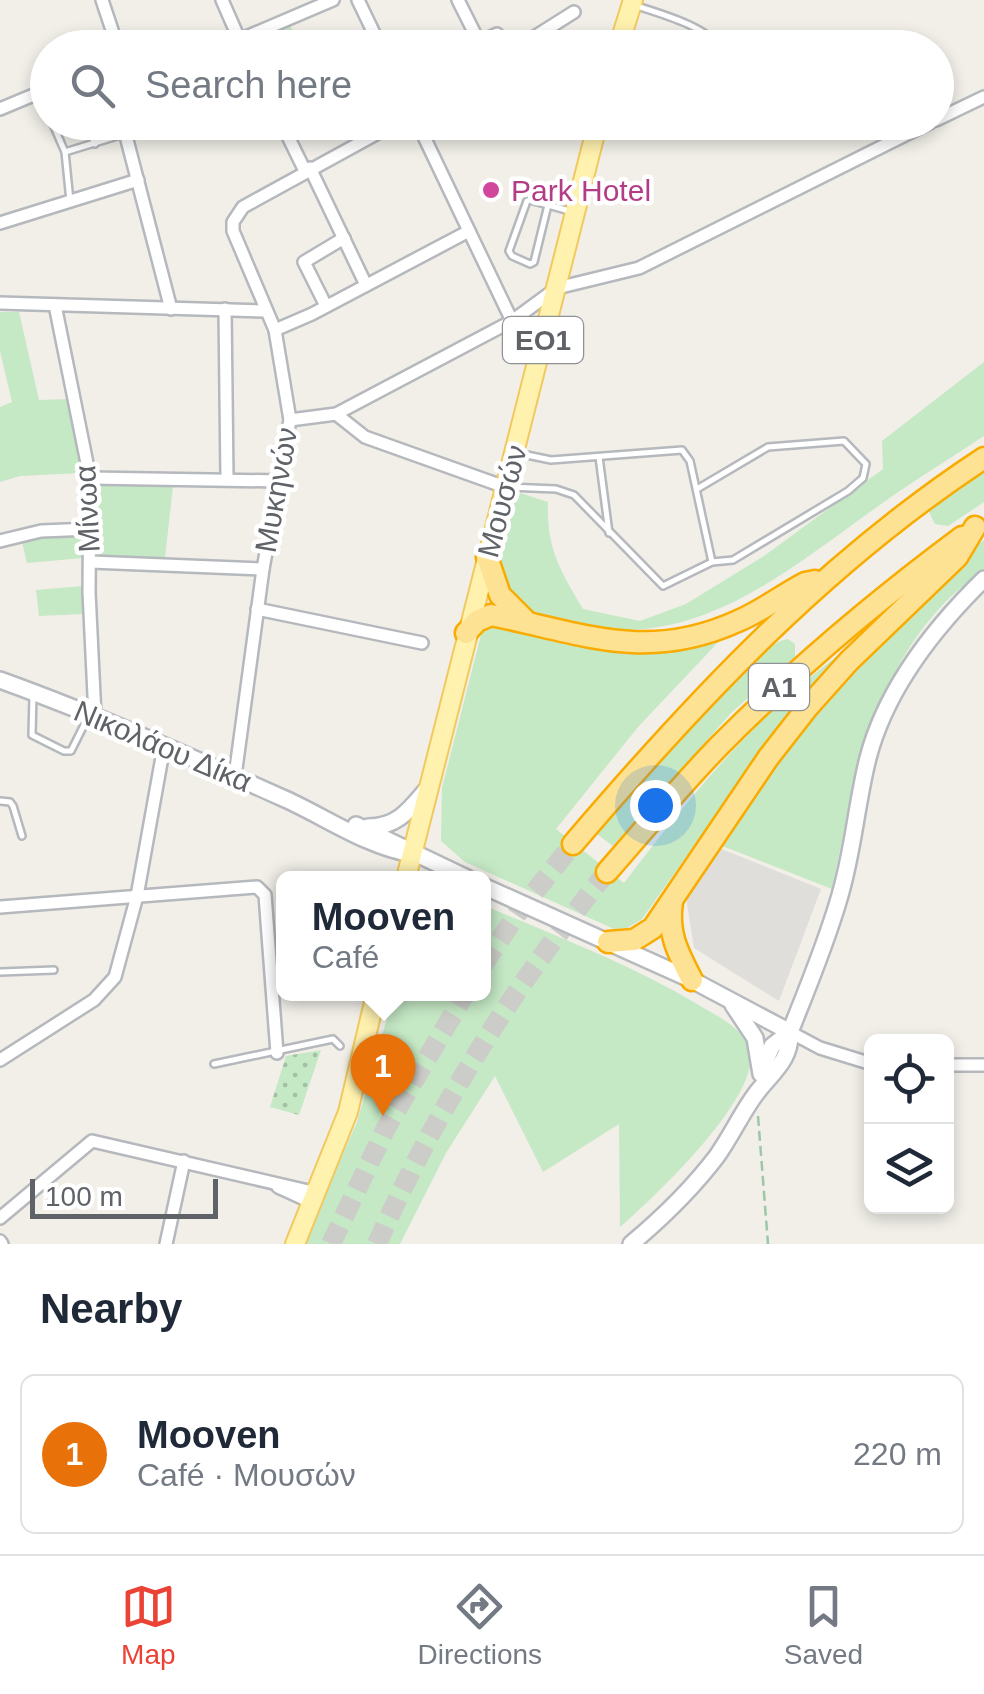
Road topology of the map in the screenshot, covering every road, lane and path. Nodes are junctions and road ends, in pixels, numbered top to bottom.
1 (102, 0) edge
2 (222, 0) edge
3 (333, 0) edge
4 (358, 0) edge
5 (458, 0) edge
6 (632, 2) edge
7 (574, 12) dead end
8 (112, 30) edge
9 (235, 30) edge
10 (270, 30) edge
11 (372, 30) edge
12 (468, 30) edge
13 (546, 30) edge
14 (623, 30) edge
15 (697, 30) edge
16 (30, 96) edge
17 (984, 96) edge
18 (0, 109) edge
19 (954, 111) edge
20 (60, 140) edge
21 (93, 140) edge
22 (110, 140) edge
23 (127, 140) edge
24 (290, 140) edge
25 (363, 140) edge
26 (426, 140) edge
27 (594, 140) edge
28 (896, 140) edge
29 (95, 144) junction
30 (65, 152) junction
31 (307, 169) junction
32 (138, 180) junction
33 (70, 201) junction
34 (548, 205) junction
35 (576, 212) junction
36 (0, 223) edge
37 (469, 231) junction
38 (344, 238) junction
39 (366, 285) junction
40 (556, 288) junction
41 (0, 303) edge
42 (55, 306) junction
43 (326, 306) junction
44 (225, 309) junction
45 (171, 310) junction
46 (264, 310) junction
47 (512, 320) junction
48 (275, 330) junction
49 (336, 414) junction
50 (290, 420) junction
51 (515, 452) junction
52 (599, 456) junction
53 (984, 458) edge
54 (90, 478) junction
55 (227, 478) junction
56 (279, 481) junction
57 (506, 487) junction
58 (696, 490) junction
59 (979, 524) edge
60 (91, 529) junction
61 (609, 533) junction
62 (0, 541) edge
63 (487, 557) junction
64 (90, 562) junction
65 (712, 562) junction
66 (263, 569) junction
67 (824, 578) junction
68 (984, 579) edge
69 (258, 609) junction
70 (527, 622) junction
71 (466, 633) junction
72 (422, 643) dead end
73 (2, 680) edge
74 (33, 692) junction
75 (92, 715) junction
76 (164, 746) junction
77 (234, 776) junction
78 (428, 788) junction
79 (0, 802) edge
80 (324, 816) junction
81 (360, 826) junction
82 (22, 836) dead end
83 (574, 844) tunnel mouth
84 (412, 854) junction
85 (408, 871) edge
86 (451, 871) edge
87 (608, 872) tunnel mouth
88 (491, 890) edge
89 (136, 896) junction
90 (672, 900) junction
91 (0, 907) edge
92 (608, 942) junction
93 (54, 970) dead end
94 (0, 972) edge
95 (692, 980) junction
96 (722, 996) junction
97 (374, 1001) edge
98 (790, 1032) junction
99 (340, 1046) dead end
100 (277, 1052) junction
101 (0, 1060) edge
102 (864, 1062) edge
103 (214, 1064) dead end
104 (954, 1065) edge
105 (984, 1066) edge
106 (757, 1089) junction
107 (184, 1161) junction
108 (315, 1198) junction
109 (0, 1218) edge
110 (166, 1244) edge
111 (295, 1244) edge
112 (630, 1244) edge
113 (768, 1244) edge

1 - 8 street
2 - 9 street
3 - 10 street
4 - 11 street
5 - 12 street
6 - 14 main road
6 - 15 lane
7 - 13 street
16 - 18 street
17 - 19 street
20 - 30 lane
21 - 29 lane
22 - 29 lane
23 - 32 street
24 - 31 street
25 - 31 street
26 - 37 street
27 - 35 main road, Μουσών / ΕΟ1
28 - 40 street
29 - 30 lane
30 - 33 lane
31 - 38 street
31 - 46 street, Μυκηνών
32 - 33 street
32 - 45 street
33 - 36 street
34 - 34 lane
34 - 35 lane
35 - 40 main road, Μουσών / ΕΟ1
37 - 39 street
37 - 47 street
38 - 39 street
38 - 43 street
39 - 43 street
40 - 47 street
40 - 51 main road, Μουσών / ΕΟ1
41 - 42 street
42 - 45 street
42 - 54 street, Μίνωα
43 - 48 street
44 - 45 street
44 - 46 street
44 - 55 street
46 - 48 street, Μυκηνών
47 - 49 street
48 - 50 street, Μυκηνών
49 - 50 street
49 - 57 street
50 - 56 street, Μυκηνών
51 - 52 lane
51 - 57 main road, Μουσών / ΕΟ1
52 - 58 lane
52 - 61 lane
53 - 67 highway, Α1
54 - 55 street
54 - 60 street, Μίνωα
55 - 56 street
56 - 66 street, Μυκηνών
57 - 61 lane
57 - 63 main road, Μουσών / ΕΟ1
58 - 65 lane
58 - 65 lane
59 - 87 highway, Α1
59 - 90 highway
60 - 62 street
60 - 64 street, Μίνωα
61 - 65 lane
63 - 70 highway
63 - 71 main road, Μουσών / ΕΟ1
64 - 66 street
64 - 75 street, Μίνωα
66 - 69 street, Μυκηνών
67 - 70 highway
67 - 83 highway, Α1
68 - 98 street
69 - 72 street
69 - 77 street, Μυκηνών
70 - 71 highway
71 - 78 main road, Μουσών / ΕΟ1
73 - 74 street, Νικολάου Δίκα
74 - 75 street, Νικολάου Δίκα
74 - 75 lane
75 - 76 street, Νικολάου Δίκα
76 - 77 street, Νικολάου Δίκα
76 - 89 street
77 - 80 street, Νικολάου Δίκα
78 - 81 street
78 - 84 main road, Μουσών / ΕΟ1
79 - 82 lane
80 - 81 street, Νικολάου Δίκα
80 - 84 street, Νικολάου Δίκα
81 - 84 street, Νικολάου Δίκα
84 - 85 main road, Μουσών / ΕΟ1
84 - 86 street, Νικολάου Δίκα
88 - 92 street
89 - 91 street
89 - 100 street
89 - 101 street
90 - 92 highway
90 - 95 highway
92 - 95 street
93 - 94 lane
95 - 96 street
96 - 98 street
96 - 106 street
97 - 108 main road
98 - 102 street
98 - 106 street
99 - 100 lane
100 - 103 lane
104 - 105 street
106 - 112 street
106 - 113 path
107 - 108 street
107 - 109 street
107 - 110 street
108 - 111 main road

